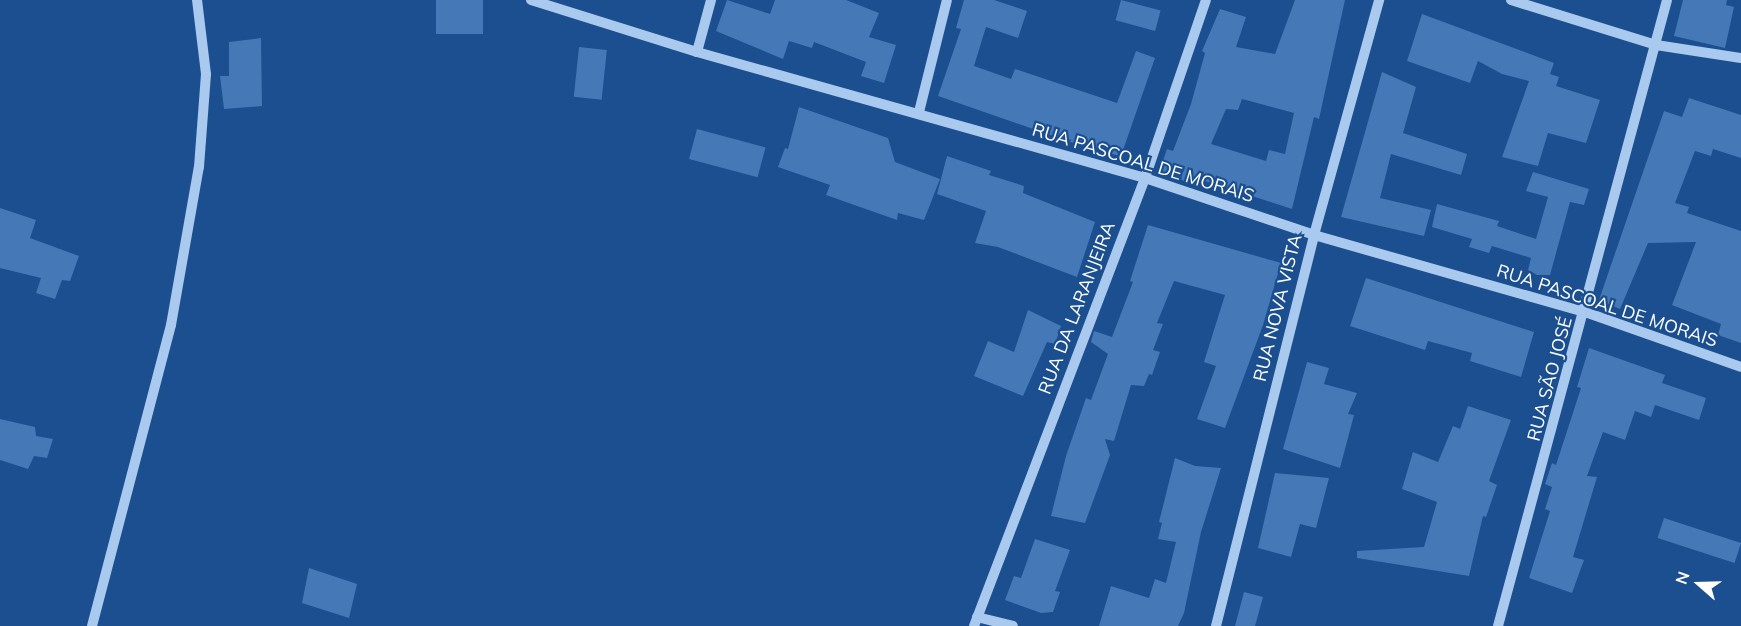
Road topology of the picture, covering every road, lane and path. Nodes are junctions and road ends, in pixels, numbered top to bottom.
1 (197, 0) edge
2 (531, 0) edge
3 (711, 0) edge
4 (947, 0) edge
5 (1206, 0) edge
6 (1379, 0) edge
7 (1511, 0) edge
8 (1667, 0) edge
9 (1656, 45) junction
10 (697, 52) junction
11 (1741, 58) edge
12 (919, 112) junction
13 (1144, 178) junction
14 (1314, 235) junction
15 (1585, 312) junction
16 (1741, 367) edge
17 (975, 621) edge
18 (92, 626) edge
19 (1013, 626) edge
20 (1216, 626) edge
21 (1498, 626) edge

1 - 18 street
2 - 10 street, RUA PASCOAL DE MORAIS
3 - 10 street
4 - 12 street
5 - 13 street, RUA DA LARANJEIRA
6 - 14 street, RUA NOVA VISTA
7 - 9 street
8 - 9 street, RUA SÃO JOSÉ
9 - 11 street
9 - 15 street, RUA SÃO JOSÉ
10 - 12 street, RUA PASCOAL DE MORAIS
12 - 13 street, RUA PASCOAL DE MORAIS
13 - 14 street, RUA PASCOAL DE MORAIS
13 - 17 street, RUA DA LARANJEIRA
14 - 15 street, RUA PASCOAL DE MORAIS
14 - 20 street, RUA NOVA VISTA
15 - 16 street, RUA PASCOAL DE MORAIS
15 - 21 street, RUA SÃO JOSÉ
17 - 19 street

